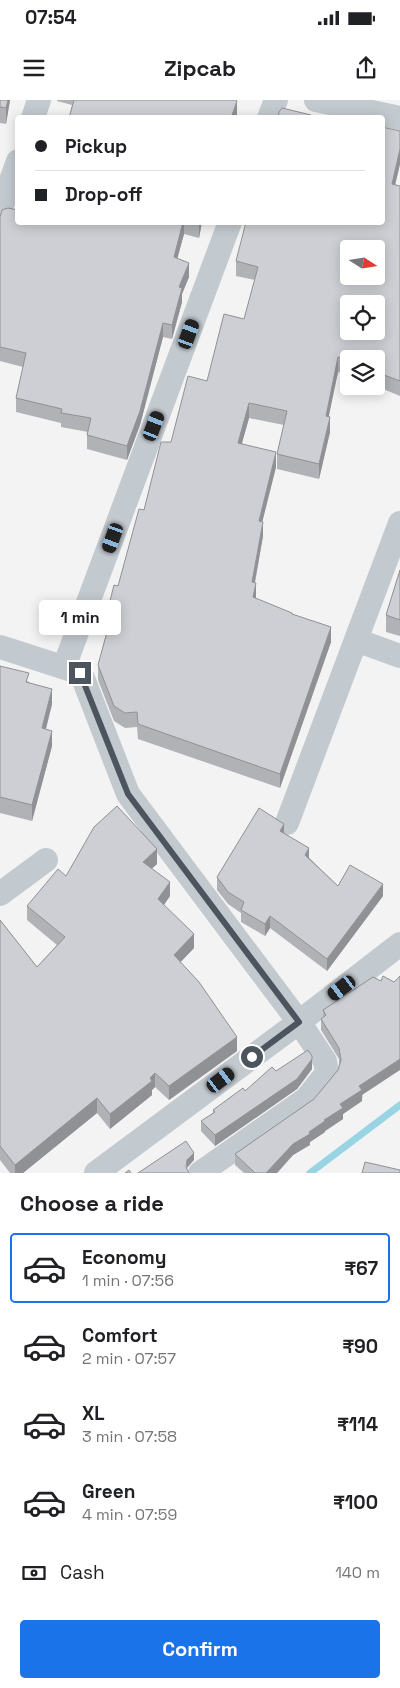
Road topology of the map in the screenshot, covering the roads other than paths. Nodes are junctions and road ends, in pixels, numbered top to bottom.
1 (39, 100) edge
2 (276, 100) edge
3 (316, 100) edge
4 (34, 115) edge
5 (270, 115) edge
6 (400, 118) edge
7 (15, 169) edge
8 (0, 211) edge
9 (229, 225) edge
10 (400, 523) edge
11 (356, 640) junction
12 (0, 647) edge
13 (400, 656) edge
14 (64, 667) junction
15 (287, 823) dead end
16 (46, 860) dead end
17 (0, 894) edge
18 (400, 944) edge
19 (299, 1022) junction
20 (96, 1173) edge
21 (200, 1173) edge

1 - 4 street
2 - 5 street
3 - 6 street
7 - 8 street
9 - 14 street
10 - 11 street
11 - 13 street
11 - 15 street
12 - 14 street
14 - 19 street
16 - 17 street
18 - 19 street
19 - 20 street
19 - 21 street

